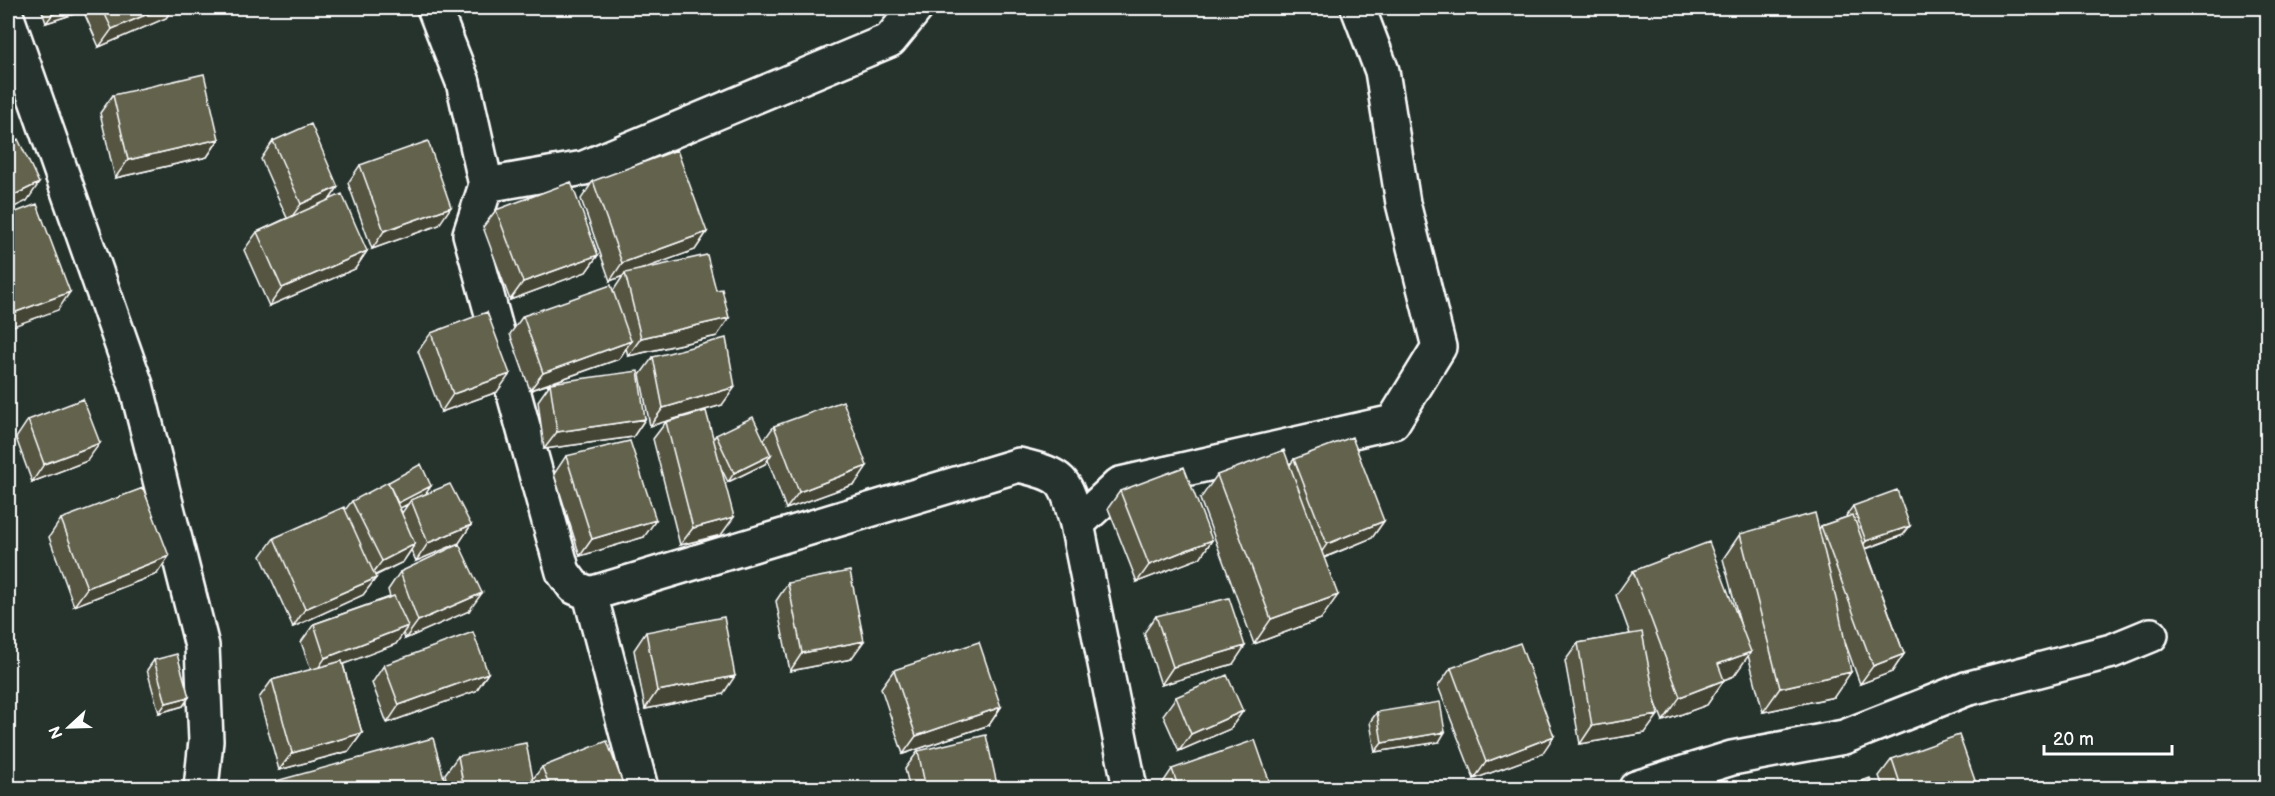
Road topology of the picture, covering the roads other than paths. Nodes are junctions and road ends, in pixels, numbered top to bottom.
1 (434, 8) edge
2 (916, 8) edge
3 (1358, 8) edge
4 (8, 20) edge
5 (486, 185) junction
6 (1077, 524) junction
7 (590, 594) junction
8 (2151, 635) dead end
9 (201, 789) edge
10 (640, 789) edge
11 (1130, 789) edge
12 (1636, 789) edge

1 - 5 street
2 - 5 street
3 - 6 street
4 - 9 street
5 - 7 street
6 - 7 street
6 - 11 street
7 - 10 street
8 - 12 street

